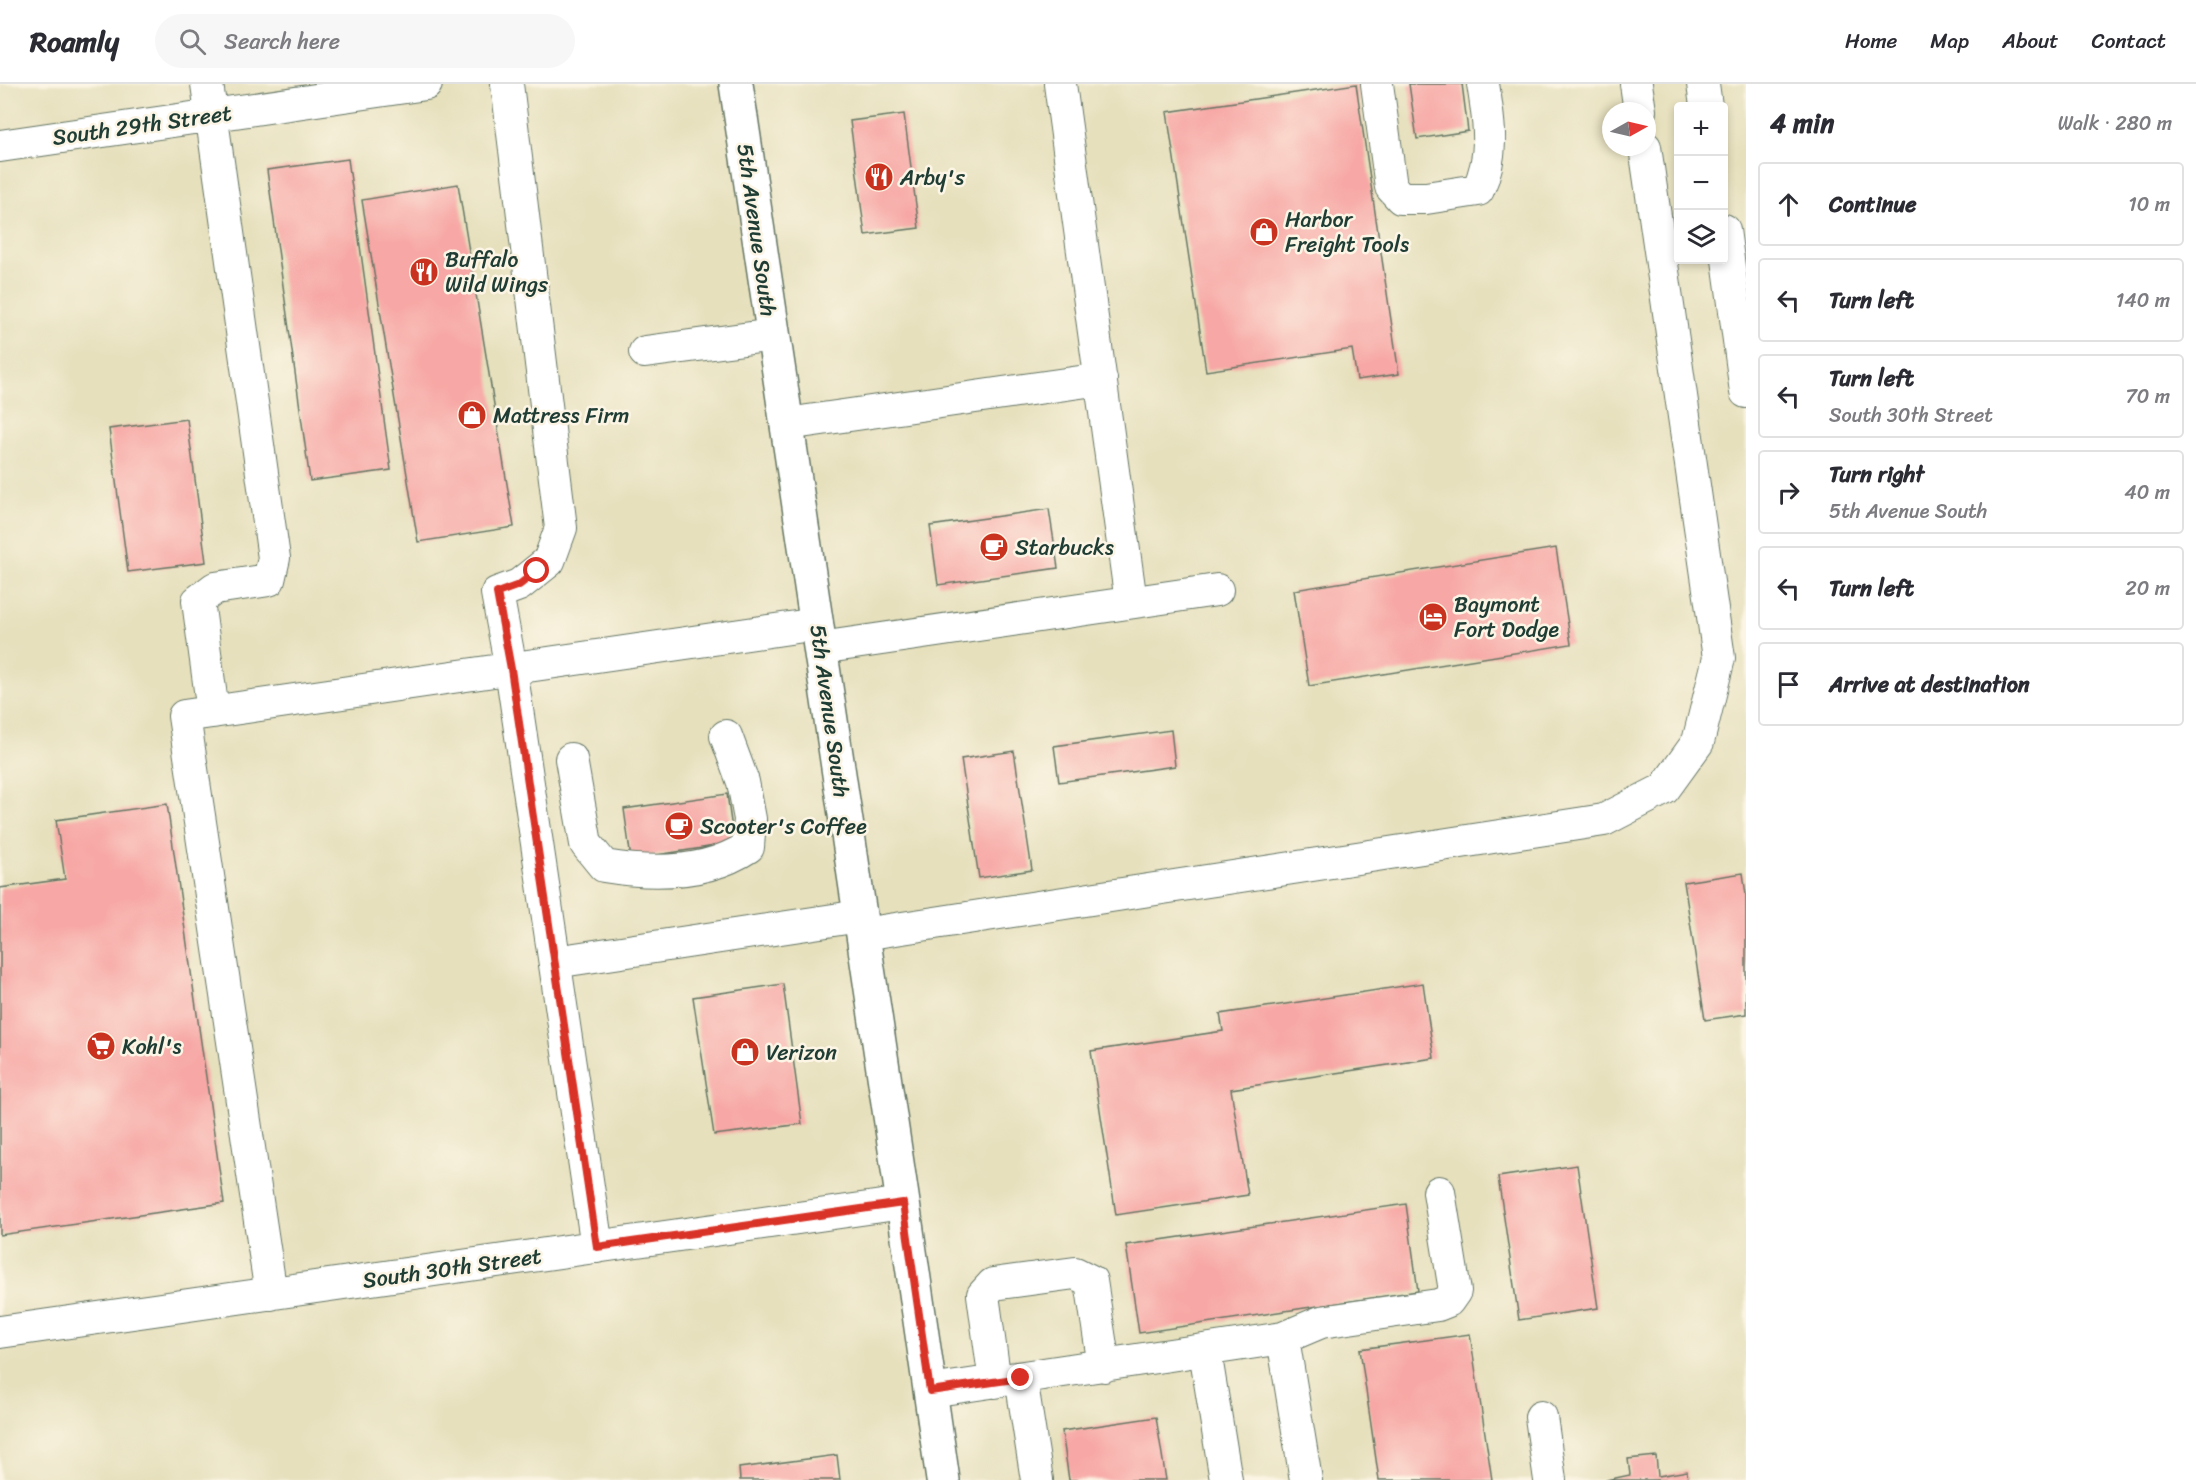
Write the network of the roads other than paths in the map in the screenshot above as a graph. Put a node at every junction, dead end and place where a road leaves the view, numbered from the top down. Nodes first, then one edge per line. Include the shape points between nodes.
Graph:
1 (207, 84) edge
2 (426, 84) edge
3 (507, 84) edge
4 (736, 84) edge
5 (1060, 84) edge
6 (1377, 84) edge
7 (1483, 84) edge
8 (1636, 84) edge
9 (1703, 84) edge
10 (1639, 102) edge
11 (1705, 102) edge
12 (211, 115) junction
13 (0, 146) edge
14 (1646, 156) edge
15 (1728, 259) edge
16 (773, 335) junction
17 (645, 352) dead end
18 (1101, 379) junction
19 (1746, 392) edge
20 (787, 424) junction
21 (1217, 590) dead end
22 (1131, 602) junction
23 (819, 636) junction
24 (511, 669) junction
25 (213, 712) junction
26 (726, 736) dead end
27 (571, 759) dead end
28 (862, 925) junction
29 (555, 962) junction
30 (1439, 1192) dead end
31 (903, 1203) junction
32 (597, 1247) junction
33 (271, 1293) junction
34 (0, 1332) edge
35 (1283, 1338) junction
36 (1204, 1351) junction
37 (1104, 1366) junction
38 (1008, 1380) junction
39 (930, 1391) junction
40 (1541, 1417) dead end
41 (943, 1480) edge
42 (1037, 1480) edge
43 (1226, 1480) edge
44 (1306, 1480) edge
45 (1550, 1480) edge

1 - 12 street
2 - 12 street, South 29th Street
3 - 24 street via 561,528 549,561 519,585 497,593
4 - 16 main road, 5th Avenue South
5 - 18 street
6 - 7 street via 1391,187 1401,198 1478,190 1485,175 1491,132
8 - 10 street
9 - 11 street
12 - 13 street, South 29th Street
12 - 25 street via 274,558 269,580 215,588 198,601
14 - 28 street via 1719,658 1698,742 1664,789 1604,820
15 - 19 street
16 - 17 street
16 - 20 main road, 5th Avenue South
18 - 20 street
18 - 22 street
20 - 23 main road, 5th Avenue South
21 - 22 street
22 - 23 street
23 - 24 street
23 - 28 main road, 5th Avenue South
24 - 25 street
24 - 29 street
25 - 33 street via 184,716
26 - 27 street via 743,782 750,819 748,846 734,856 683,870 639,872 604,866 586,844
28 - 29 street
28 - 31 main road, 5th Avenue South
29 - 32 street
30 - 35 street via 1455,1290 1448,1301 1321,1322
31 - 32 street, South 30th Street
31 - 39 main road, 5th Avenue South
32 - 33 street, South 30th Street
33 - 34 street, South 30th Street
35 - 36 street
35 - 44 street
36 - 37 street
36 - 43 street
37 - 38 street
37 - 38 street via 1090,1281 1075,1272 993,1284 983,1295
38 - 39 street
38 - 42 street
39 - 41 main road, 5th Avenue South
40 - 45 street

